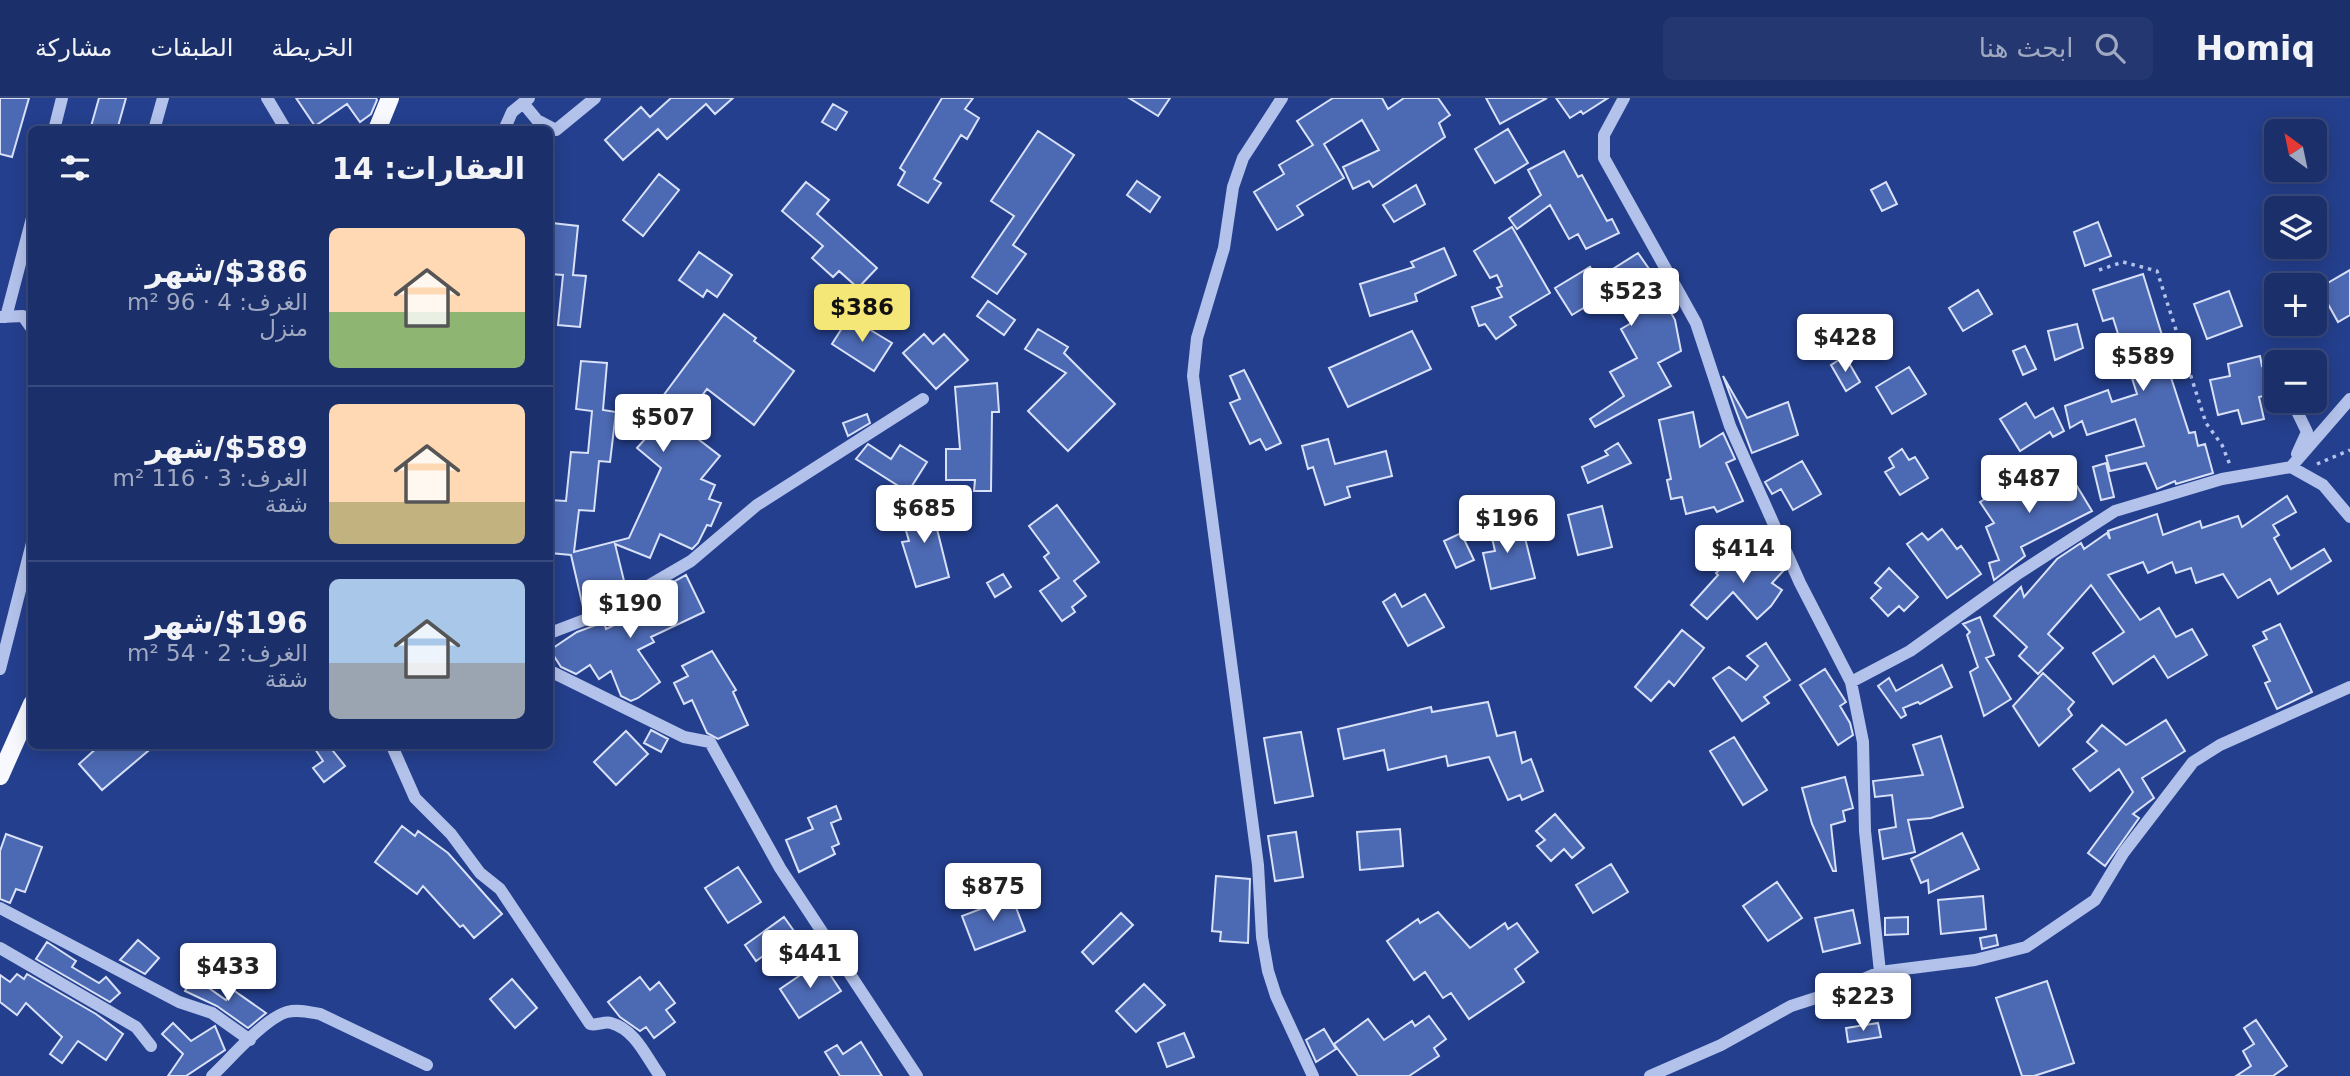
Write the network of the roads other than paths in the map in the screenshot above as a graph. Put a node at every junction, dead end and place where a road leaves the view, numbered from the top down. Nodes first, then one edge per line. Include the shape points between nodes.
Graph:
1 (62, 98) edge
2 (163, 98) edge
3 (267, 98) edge
4 (390, 98) edge
5 (595, 98) edge
6 (1282, 98) edge
7 (1624, 98) edge
8 (526, 101) edge
9 (55, 126) edge
10 (155, 126) edge
11 (284, 126) edge
12 (379, 126) edge
13 (506, 126) edge
14 (548, 126) edge
15 (553, 128) edge
16 (28, 232) edge
17 (3, 317) edge
18 (28, 323) edge
19 (923, 399) dead end
20 (2350, 399) edge
21 (2299, 413) edge
22 (2312, 434) junction
23 (2291, 467) junction
24 (2350, 517) edge
25 (28, 559) edge
26 (553, 632) edge
27 (0, 668) edge
28 (553, 672) edge
29 (1851, 682) junction
30 (2350, 687) edge
31 (28, 713) edge
32 (393, 749) edge
33 (0, 776) edge
34 (0, 908) edge
35 (0, 948) edge
36 (1880, 972) junction
37 (250, 1040) junction
38 (151, 1046) dead end
39 (427, 1065) dead end
40 (212, 1076) edge
41 (660, 1076) edge
42 (917, 1076) edge
43 (1313, 1076) edge
44 (1650, 1076) edge

1 - 9 street
2 - 10 street
3 - 11 street
4 - 12 main road
5 - 15 street
6 - 43 street via 1240,167 1224,247 1197,338 1193,376 1258,865 1262,937 1276,996
7 - 29 street via 1605,135 1604,158 1696,323 1730,426 1800,583
8 - 13 street via 512,112
8 - 14 street via 537,120
16 - 17 street
17 - 18 street via 23,316
19 - 26 street via 757,505 691,561 600,614
20 - 22 street
21 - 22 street
22 - 23 street
23 - 24 street via 2323,485
23 - 29 street via 2235,477 2115,511 1910,651
25 - 27 street
28 - 42 street via 684,737 710,742 780,868
29 - 36 street via 1863,742 1865,831
30 - 36 street via 2220,744 2193,762 2124,852 2095,900 2026,947 1975,960
31 - 33 main road
32 - 41 street via 415,798 500,889 585,1018 596,1026 608,1022 621,1027 645,1051
34 - 37 street via 179,1002 212,1013
35 - 38 street via 136,1027
36 - 44 street via 1791,1006 1721,1045
37 - 39 street via 285,1012 301,1010 320,1014
37 - 40 street

